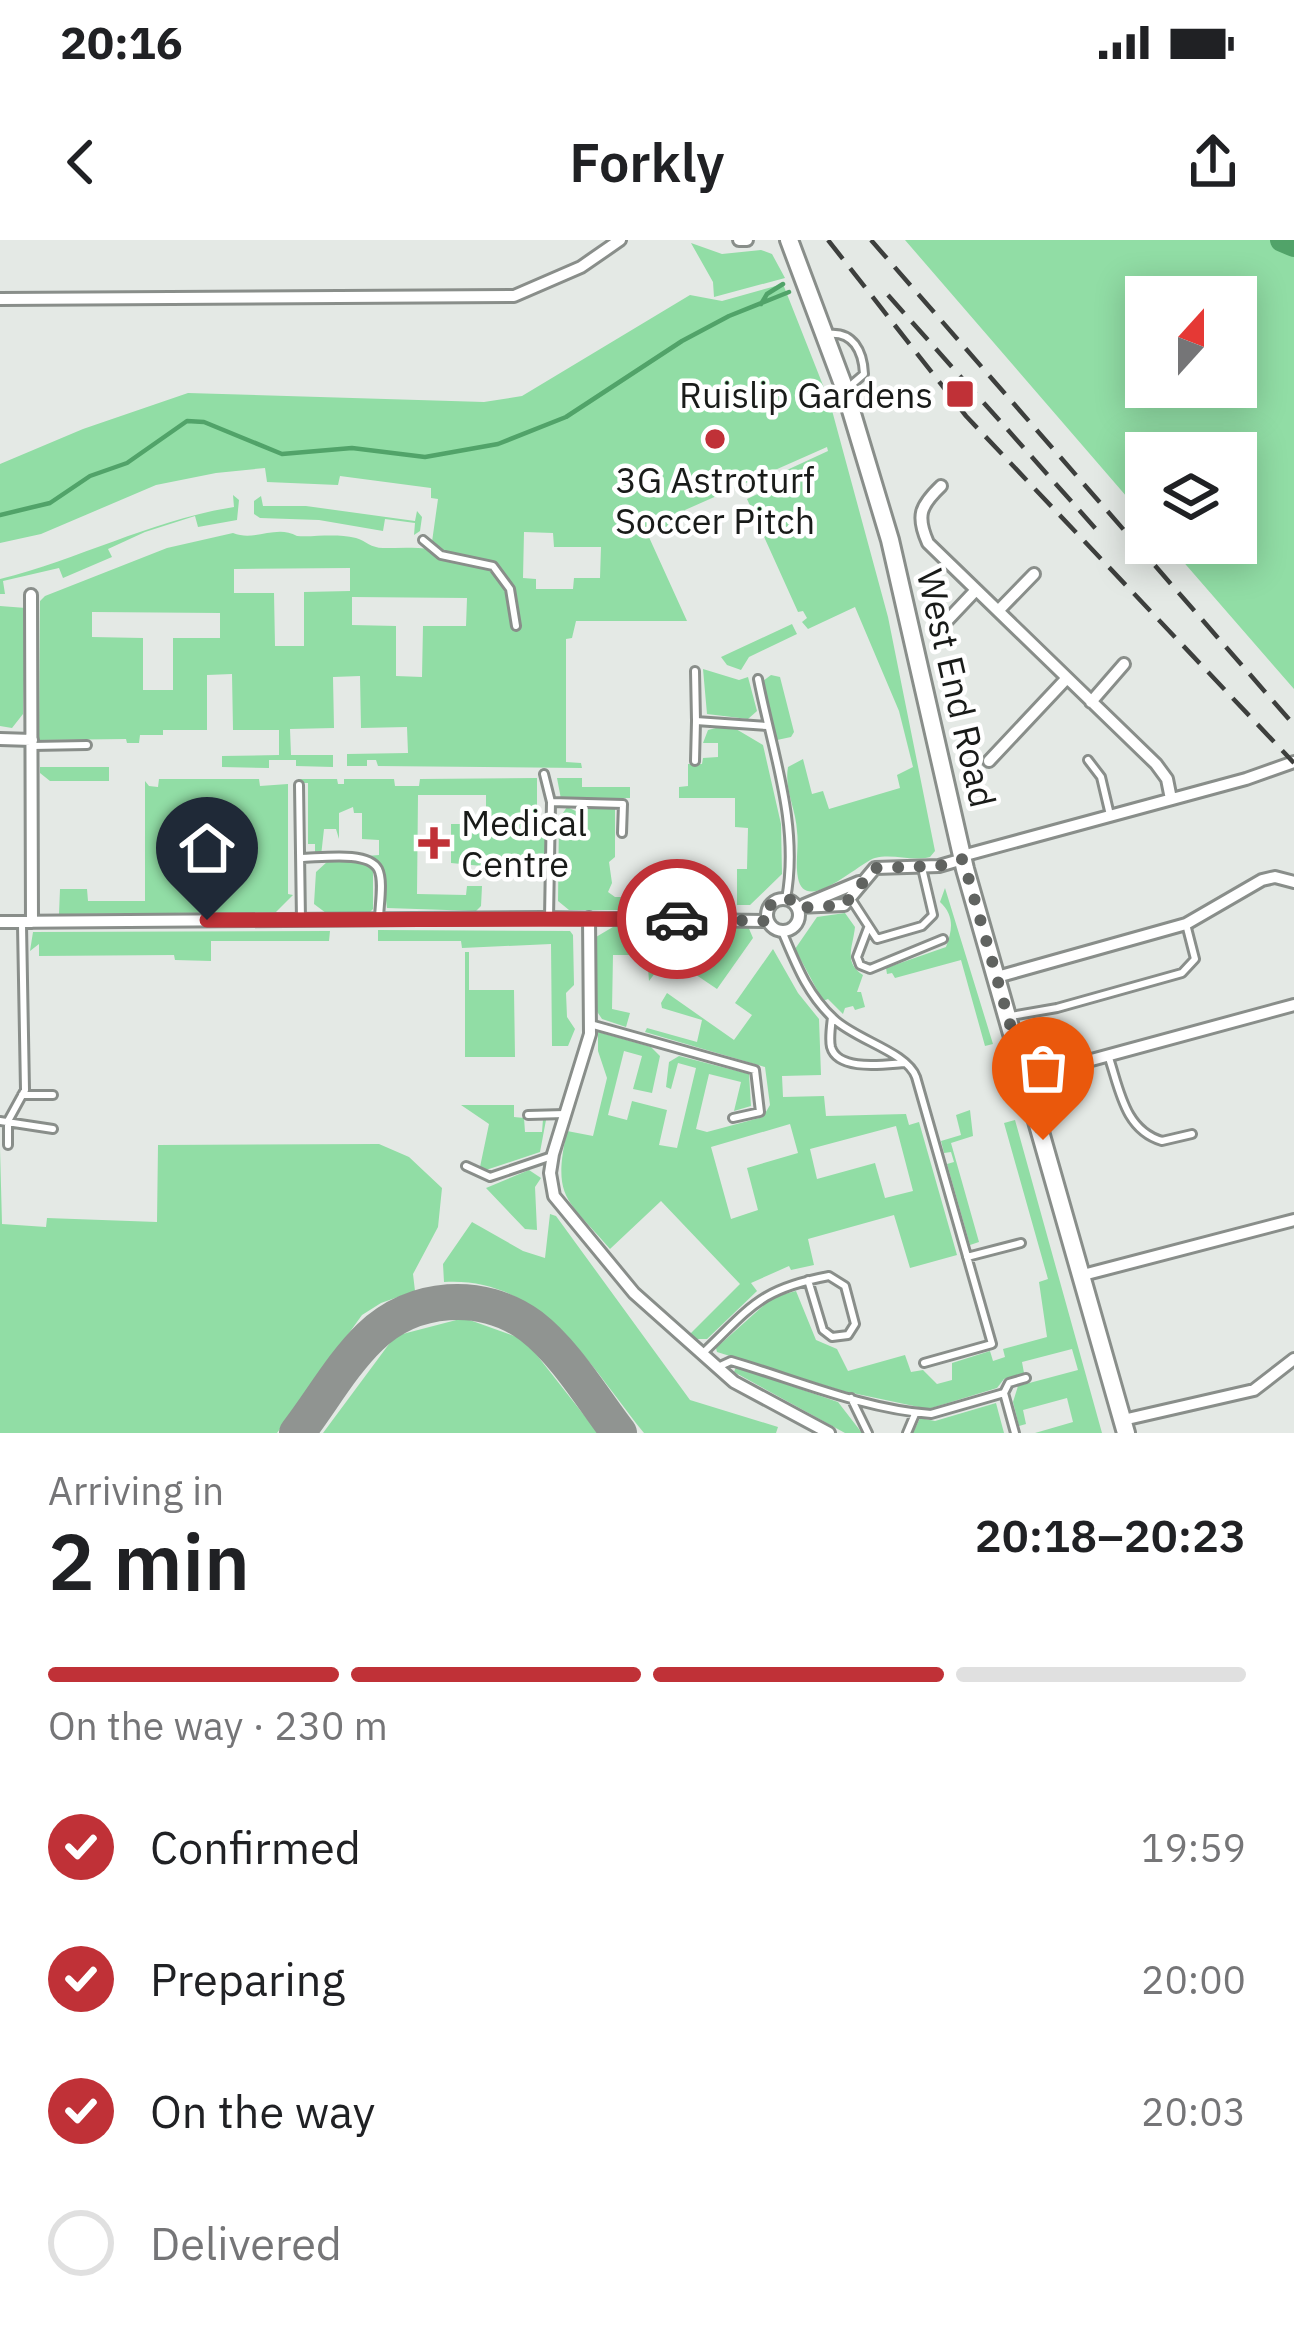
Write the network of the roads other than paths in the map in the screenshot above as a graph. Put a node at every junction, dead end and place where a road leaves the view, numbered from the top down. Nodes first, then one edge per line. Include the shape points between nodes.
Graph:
1 (620, 240) edge
2 (789, 240) edge
3 (0, 298) edge
4 (825, 335) junction
5 (844, 387) junction
6 (941, 486) dead end
7 (423, 540) dead end
8 (1034, 574) dead end
9 (976, 590) junction
10 (31, 595) dead end
11 (998, 611) junction
12 (516, 626) dead end
13 (941, 627) dead end
14 (1124, 664) dead end
15 (695, 671) dead end
16 (1067, 678) junction
17 (758, 679) dead end
18 (1091, 702) junction
19 (696, 721) junction
20 (767, 726) junction
21 (0, 739) edge
22 (32, 743) junction
23 (87, 746) dead end
24 (785, 755) dead end
25 (1088, 760) dead end
26 (695, 761) dead end
27 (989, 761) dead end
28 (1294, 761) edge
29 (775, 763) junction
30 (544, 775) dead end
31 (299, 785) dead end
32 (1171, 799) junction
33 (551, 802) junction
34 (1110, 814) junction
35 (622, 833) dead end
36 (963, 857) junction
37 (301, 858) junction
38 (922, 868) junction
39 (862, 881) junction
40 (1294, 882) edge
41 (786, 899) junction
42 (851, 899) junction
43 (797, 908) junction
44 (549, 918) junction
45 (590, 918) junction
46 (301, 920) junction
47 (379, 920) junction
48 (768, 921) junction
49 (0, 922) edge
50 (27, 922) junction
51 (1186, 924) junction
52 (868, 928) junction
53 (782, 931) junction
54 (943, 939) dead end
55 (997, 977) junction
56 (1294, 1005) edge
57 (1007, 1016) junction
58 (832, 1017) junction
59 (590, 1024) junction
60 (1108, 1054) junction
61 (909, 1063) junction
62 (1024, 1078) junction
63 (22, 1095) junction
64 (53, 1095) dead end
65 (566, 1114) junction
66 (528, 1115) dead end
67 (733, 1118) dead end
68 (4, 1121) edge
69 (53, 1129) dead end
70 (1192, 1134) dead end
71 (8, 1145) dead end
72 (553, 1156) junction
73 (466, 1166) dead end
74 (1294, 1220) edge
75 (1021, 1243) dead end
76 (968, 1258) junction
77 (1083, 1275) junction
78 (808, 1280) junction
79 (700, 1355) junction
80 (1294, 1359) edge
81 (924, 1363) dead end
82 (716, 1369) junction
83 (1026, 1378) dead end
84 (1004, 1394) junction
85 (851, 1398) junction
86 (915, 1412) junction
87 (1125, 1427) edge
88 (828, 1432) edge
89 (868, 1433) edge
90 (907, 1433) edge
91 (1015, 1433) edge

1 - 3 street via 514,296
2 - 4 main road, West End Road
4 - 5 main road, West End Road
4 - 5 lane via 849,336 865,368
5 - 36 main road, West End Road via 890,540
6 - 9 street via 919,522 928,543
7 - 12 lane via 441,555 493,566 510,589
8 - 11 street
9 - 11 street
9 - 13 street
10 - 22 street
11 - 16 street
14 - 18 street
15 - 19 lane
16 - 18 street
16 - 27 street
17 - 20 lane
18 - 32 street via 1156,764
19 - 20 lane
19 - 26 lane
20 - 29 lane
21 - 22 street
22 - 23 lane
22 - 50 street
24 - 29 lane
25 - 34 lane
28 - 32 street
29 - 41 lane via 790,841
30 - 33 lane
31 - 37 lane
32 - 34 street
33 - 35 lane via 623,804
33 - 44 lane
34 - 36 street
36 - 38 street
36 - 55 main road, West End Road
37 - 46 lane
37 - 47 lane via 374,864
38 - 39 street via 884,866
38 - 52 lane via 930,921 882,940
39 - 42 street
39 - 43 street
40 - 51 street via 1262,880
41 - 43 street
41 - 48 street via 772,902
42 - 43 street
42 - 52 lane
43 - 53 street via 798,922
44 - 45 street
44 - 47 street
45 - 48 street
45 - 59 street
46 - 47 street
46 - 50 street
48 - 53 street
49 - 50 street
50 - 63 lane
51 - 55 street
51 - 57 lane via 1195,958 1182,973
52 - 54 lane via 857,957 870,969
53 - 58 lane via 803,981
55 - 57 main road, West End Road
56 - 60 street
57 - 62 main road, West End Road
58 - 61 lane
58 - 61 lane via 837,1055 866,1065
59 - 65 street
59 - 67 lane via 755,1070 760,1112
60 - 62 street
60 - 70 lane via 1138,1129 1162,1142
61 - 76 lane
62 - 77 main road, West End Road
63 - 64 lane
63 - 68 lane
65 - 66 lane
65 - 72 street
68 - 69 lane
68 - 71 lane
72 - 73 lane via 490,1177
72 - 79 street via 554,1196 634,1293
74 - 77 street
75 - 76 lane
76 - 81 lane via 992,1344
77 - 87 main road, West End Road
78 - 78 lane via 841,1281 852,1331 839,1337 823,1330
78 - 79 lane via 769,1292
79 - 82 street
80 - 87 street via 1254,1390
82 - 85 lane via 731,1361
82 - 88 street
83 - 84 lane via 1010,1382
84 - 86 lane
84 - 91 lane
85 - 86 lane
85 - 89 lane
86 - 90 lane

